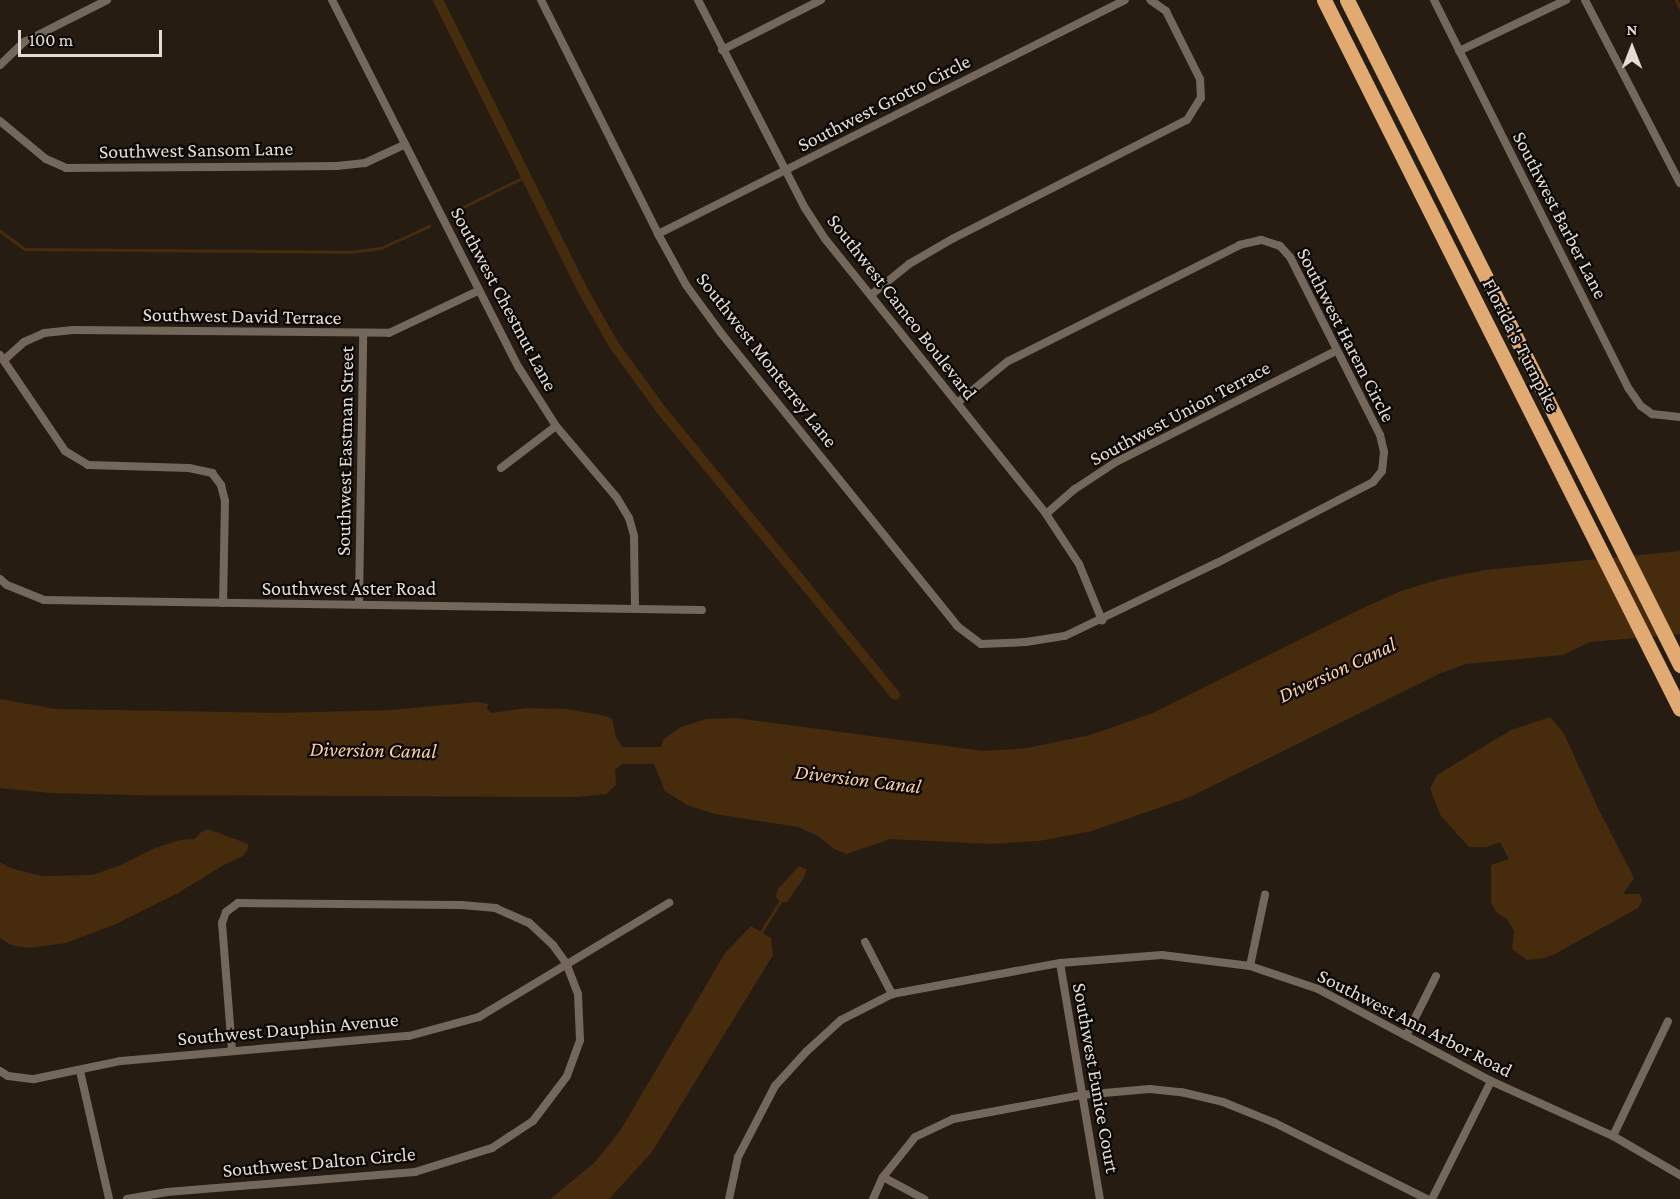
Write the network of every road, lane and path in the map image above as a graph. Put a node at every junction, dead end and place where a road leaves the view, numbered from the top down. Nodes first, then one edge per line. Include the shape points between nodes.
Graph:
1 (107, 0) edge
2 (332, 0) edge
3 (541, 0) edge
4 (698, 0) edge
5 (821, 0) edge
6 (1125, 0) edge
7 (1150, 0) edge
8 (1324, 0) edge
9 (1347, 0) edge
10 (1434, 0) edge
11 (1566, 0) edge
12 (1585, 0) edge
13 (722, 50) junction
14 (1459, 51) junction
15 (0, 65) edge
16 (0, 121) edge
17 (405, 145) junction
18 (785, 172) junction
19 (1680, 183) edge
20 (658, 234) junction
21 (478, 291) junction
22 (871, 295) junction
23 (363, 334) junction
24 (1335, 351) junction
25 (2, 357) edge
26 (957, 403) junction
27 (1680, 417) edge
28 (556, 426) junction
29 (501, 468) dead end
30 (1046, 514) junction
31 (0, 579) edge
32 (223, 603) junction
33 (359, 603) junction
34 (635, 609) junction
35 (702, 610) dead end
36 (1102, 620) junction
37 (981, 644) joint
38 (1680, 664) edge
39 (1680, 709) edge
40 (1265, 895) dead end
41 (669, 903) dead end
42 (866, 942) dead end
43 (566, 963) junction
44 (1060, 963) junction
45 (1250, 966) junction
46 (1436, 975) dead end
47 (892, 994) junction
48 (1668, 1021) dead end
49 (1406, 1036) junction
50 (232, 1051) junction
51 (0, 1071) edge
52 (80, 1071) junction
53 (1491, 1081) junction
54 (1081, 1095) junction
55 (1613, 1136) junction
56 (1680, 1174) edge
57 (883, 1177) junction
58 (109, 1199) edge
59 (128, 1199) edge
60 (729, 1199) edge
61 (873, 1199) edge
62 (924, 1199) edge
63 (1100, 1199) edge
64 (1427, 1199) edge
65 (1432, 1199) edge

1 - 15 street via 24,42
2 - 17 street, Southwest Chestnut Lane
3 - 20 street, Southwest Monterrey Lane
4 - 13 street, Southwest Cameo Boulevard
5 - 13 street
6 - 18 street, Southwest Grotto Circle
7 - 22 street via 1166,11 1200,79 1201,98 1187,120 952,238 909,264
8 - 39 highway, Florida's Turnpike
9 - 38 highway, Florida's Turnpike
10 - 14 street, Southwest Barber Lane
11 - 14 street
12 - 19 street
13 - 18 street, Southwest Cameo Boulevard
14 - 27 street, Southwest Barber Lane via 1629,388 1652,414
16 - 17 street, Southwest Sansom Lane via 46,159 66,168 337,166 365,163
17 - 21 street, Southwest Chestnut Lane
18 - 20 street, Southwest Grotto Circle
18 - 22 street, Southwest Cameo Boulevard via 826,240
20 - 37 street, Southwest Monterrey Lane via 686,285 721,333 957,626
21 - 23 street, Southwest David Terrace via 389,333
21 - 28 street, Southwest Chestnut Lane via 519,368
22 - 26 street, Southwest Cameo Boulevard
23 - 25 street, Southwest David Terrace via 73,330 44,333
23 - 33 street, Southwest Eastman Street
24 - 26 street, Southwest Harem Circle via 1290,257 1280,246 1261,240 1240,245 1008,362
24 - 30 street, Southwest Union Terrace via 1116,462
24 - 36 street, Southwest Harem Circle via 1380,435 1384,452 1382,471 1373,482
25 - 32 street via 65,451 88,465 189,468 212,473 221,485 225,501
26 - 30 street, Southwest Cameo Boulevard
28 - 29 street
28 - 34 street, Southwest Chestnut Lane via 617,498 629,518 634,536
30 - 36 street, Southwest Cameo Boulevard via 1079,564
31 - 32 street, Southwest Aster Road via 44,600
32 - 33 street, Southwest Aster Road
33 - 34 street, Southwest Aster Road
34 - 35 street, Southwest Aster Road
36 - 37 street, Southwest Harem Circle via 1065,636
40 - 45 street
41 - 43 street, Southwest Dauphin Avenue
42 - 47 street
43 - 50 street, Southwest Dauphin Avenue via 479,1017 409,1036
43 - 50 street, Southwest Dalton Circle via 554,945 529,923 484,906 238,903 223,917
43 - 59 street, Southwest Dalton Circle via 578,994 581,1028 567,1076 533,1120 492,1148 415,1172 191,1190
44 - 45 street, Southwest Ann Arbor Road via 1162,955
44 - 47 street, Southwest Ann Arbor Road
44 - 54 street, Southwest Eunice Court
45 - 49 street, Southwest Ann Arbor Road via 1318,989
46 - 49 street
47 - 60 street, Southwest Ann Arbor Road via 841,1020 775,1086 738,1157
48 - 55 street
49 - 53 street, Southwest Ann Arbor Road
50 - 52 street, Southwest Dauphin Avenue via 121,1061
51 - 52 street, Southwest Dauphin Avenue via 8,1076 34,1079
52 - 58 street
53 - 55 street, Southwest Ann Arbor Road
53 - 65 street
54 - 57 street via 952,1119 915,1137
54 - 63 street, Southwest Eunice Court
54 - 64 street via 1150,1089 1223,1102 1275,1123
55 - 56 street, Southwest Ann Arbor Road
57 - 61 street
57 - 62 street

